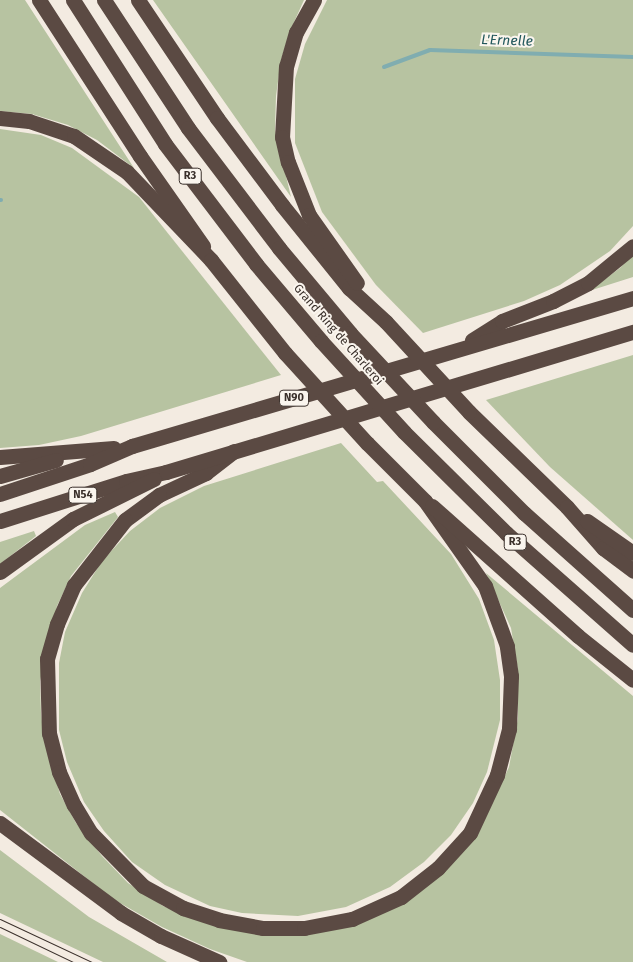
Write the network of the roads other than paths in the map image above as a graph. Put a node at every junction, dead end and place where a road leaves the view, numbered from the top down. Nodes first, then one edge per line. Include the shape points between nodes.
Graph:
1 (39, 0) edge
2 (73, 0) edge
3 (104, 0) edge
4 (138, 0) edge
5 (314, 0) edge
6 (0, 118) edge
7 (633, 246) edge
8 (211, 260) junction
9 (633, 298) edge
10 (371, 305) junction
11 (633, 332) edge
12 (597, 342) junction
13 (633, 342) edge
14 (457, 350) junction
15 (132, 446) junction
16 (234, 451) junction
17 (86, 452) junction
18 (0, 457) edge
19 (166, 472) junction
20 (0, 476) edge
21 (0, 494) edge
22 (425, 501) junction
23 (568, 508) junction
24 (0, 521) edge
25 (633, 553) edge
26 (0, 572) edge
27 (633, 572) edge
28 (633, 610) edge
29 (633, 645) edge
30 (633, 680) edge
31 (0, 823) edge
32 (0, 836) edge
33 (26, 844) junction
34 (219, 962) edge

1 - 8 highway via 140,156 194,228
2 - 29 highway, Grand Ring de Charleroi / R3, bridge via 165,144 256,264 321,342 404,432 506,533
3 - 28 highway, Grand Ring de Charleroi / R3, bridge via 188,128 279,248 350,333 524,513
4 - 10 highway via 217,118 282,205 349,288
5 - 10 highway via 296,32 286,66 282,137 288,162 309,215
6 - 8 highway via 52,127 96,148 146,190
7 - 14 highway via 588,283 502,321
8 - 22 highway, bridge via 285,353
9 - 14 highway, N90
10 - 23 highway, bridge via 469,412
11 - 12 highway
12 - 13 highway
12 - 16 highway
14 - 15 highway, N90
15 - 17 highway, N90
15 - 21 highway, N54 via 90,464
16 - 19 highway
16 - 22 highway via 206,473 159,495 125,520 93,557 74,585 57,624 47,659 46,687 49,733 58,772 91,833 143,886 183,908 219,920 263,928 304,928 352,919 401,897 438,868 470,833 497,775 509,729 511,676 507,646 485,586
17 - 18 highway
17 - 20 highway, N90
19 - 24 highway, N54 via 126,480
19 - 26 highway via 132,493 73,518
22 - 30 highway via 447,516 564,624
23 - 25 highway
23 - 27 highway via 603,548
31 - 33 highway
32 - 33 highway
33 - 34 highway via 121,913 161,936

